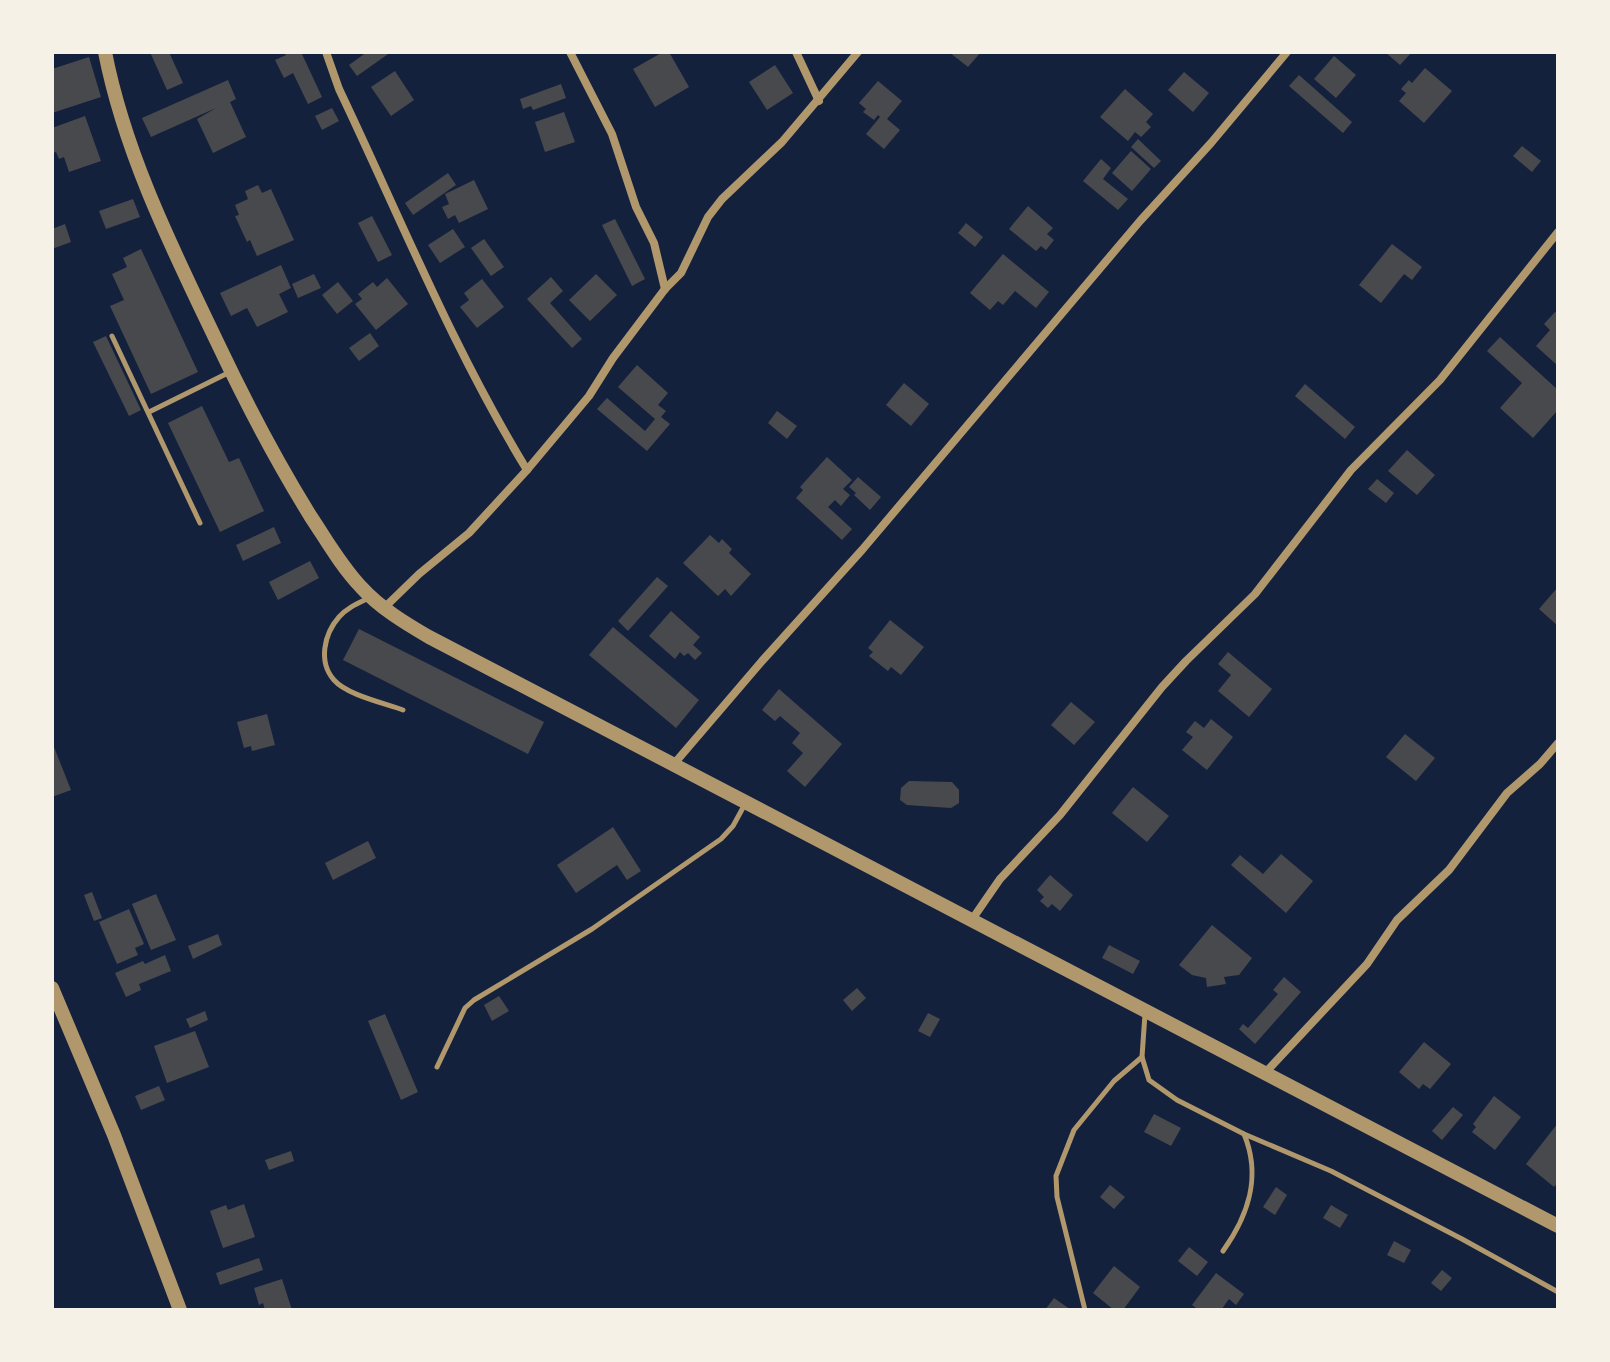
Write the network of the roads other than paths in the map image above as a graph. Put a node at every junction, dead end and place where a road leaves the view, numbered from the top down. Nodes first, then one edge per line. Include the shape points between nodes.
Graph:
1 (105, 52) edge
2 (326, 52) edge
3 (570, 52) edge
4 (796, 52) edge
5 (858, 52) edge
6 (1287, 52) edge
7 (819, 101) junction
8 (1558, 232) edge
9 (665, 289) junction
10 (112, 336) dead end
11 (231, 371) junction
12 (149, 412) junction
13 (527, 470) junction
14 (200, 523) dead end
15 (372, 597) junction
16 (384, 608) junction
17 (403, 710) dead end
18 (1558, 743) edge
19 (673, 765) junction
20 (746, 803) junction
21 (971, 922) junction
22 (52, 988) edge
23 (1145, 1013) junction
24 (1142, 1057) junction
25 (437, 1067) dead end
26 (1263, 1074) junction
27 (1244, 1134) junction
28 (1557, 1224) edge
29 (1223, 1251) dead end
30 (1558, 1292) edge
31 (180, 1310) edge
32 (1085, 1310) edge

1 - 11 street via 117,105 149,191
2 - 13 street via 441,311
3 - 9 street via 612,134 654,243
4 - 7 street
5 - 7 street
6 - 19 street
7 - 9 street via 722,199 681,273
8 - 21 street via 1440,380 1351,470 1255,594 1162,687 1060,815 1000,879
9 - 13 street via 589,396
10 - 12 lane
11 - 12 lane
11 - 15 street via 299,498 341,563
12 - 14 lane
13 - 16 street via 469,533
15 - 16 street
15 - 17 lane via 338,618 324,651 327,667 335,681
16 - 19 street via 429,637
18 - 26 street via 1507,793 1449,870 1397,920 1367,964
19 - 20 street
20 - 21 street
20 - 25 lane via 721,839 592,929 474,1000 465,1008
21 - 23 street
22 - 31 street
23 - 24 lane
23 - 26 street
24 - 27 lane via 1149,1080
24 - 32 lane via 1114,1081 1074,1130 1056,1176
26 - 28 street
27 - 29 lane via 1253,1156 1253,1185 1244,1219
27 - 30 lane via 1331,1171

